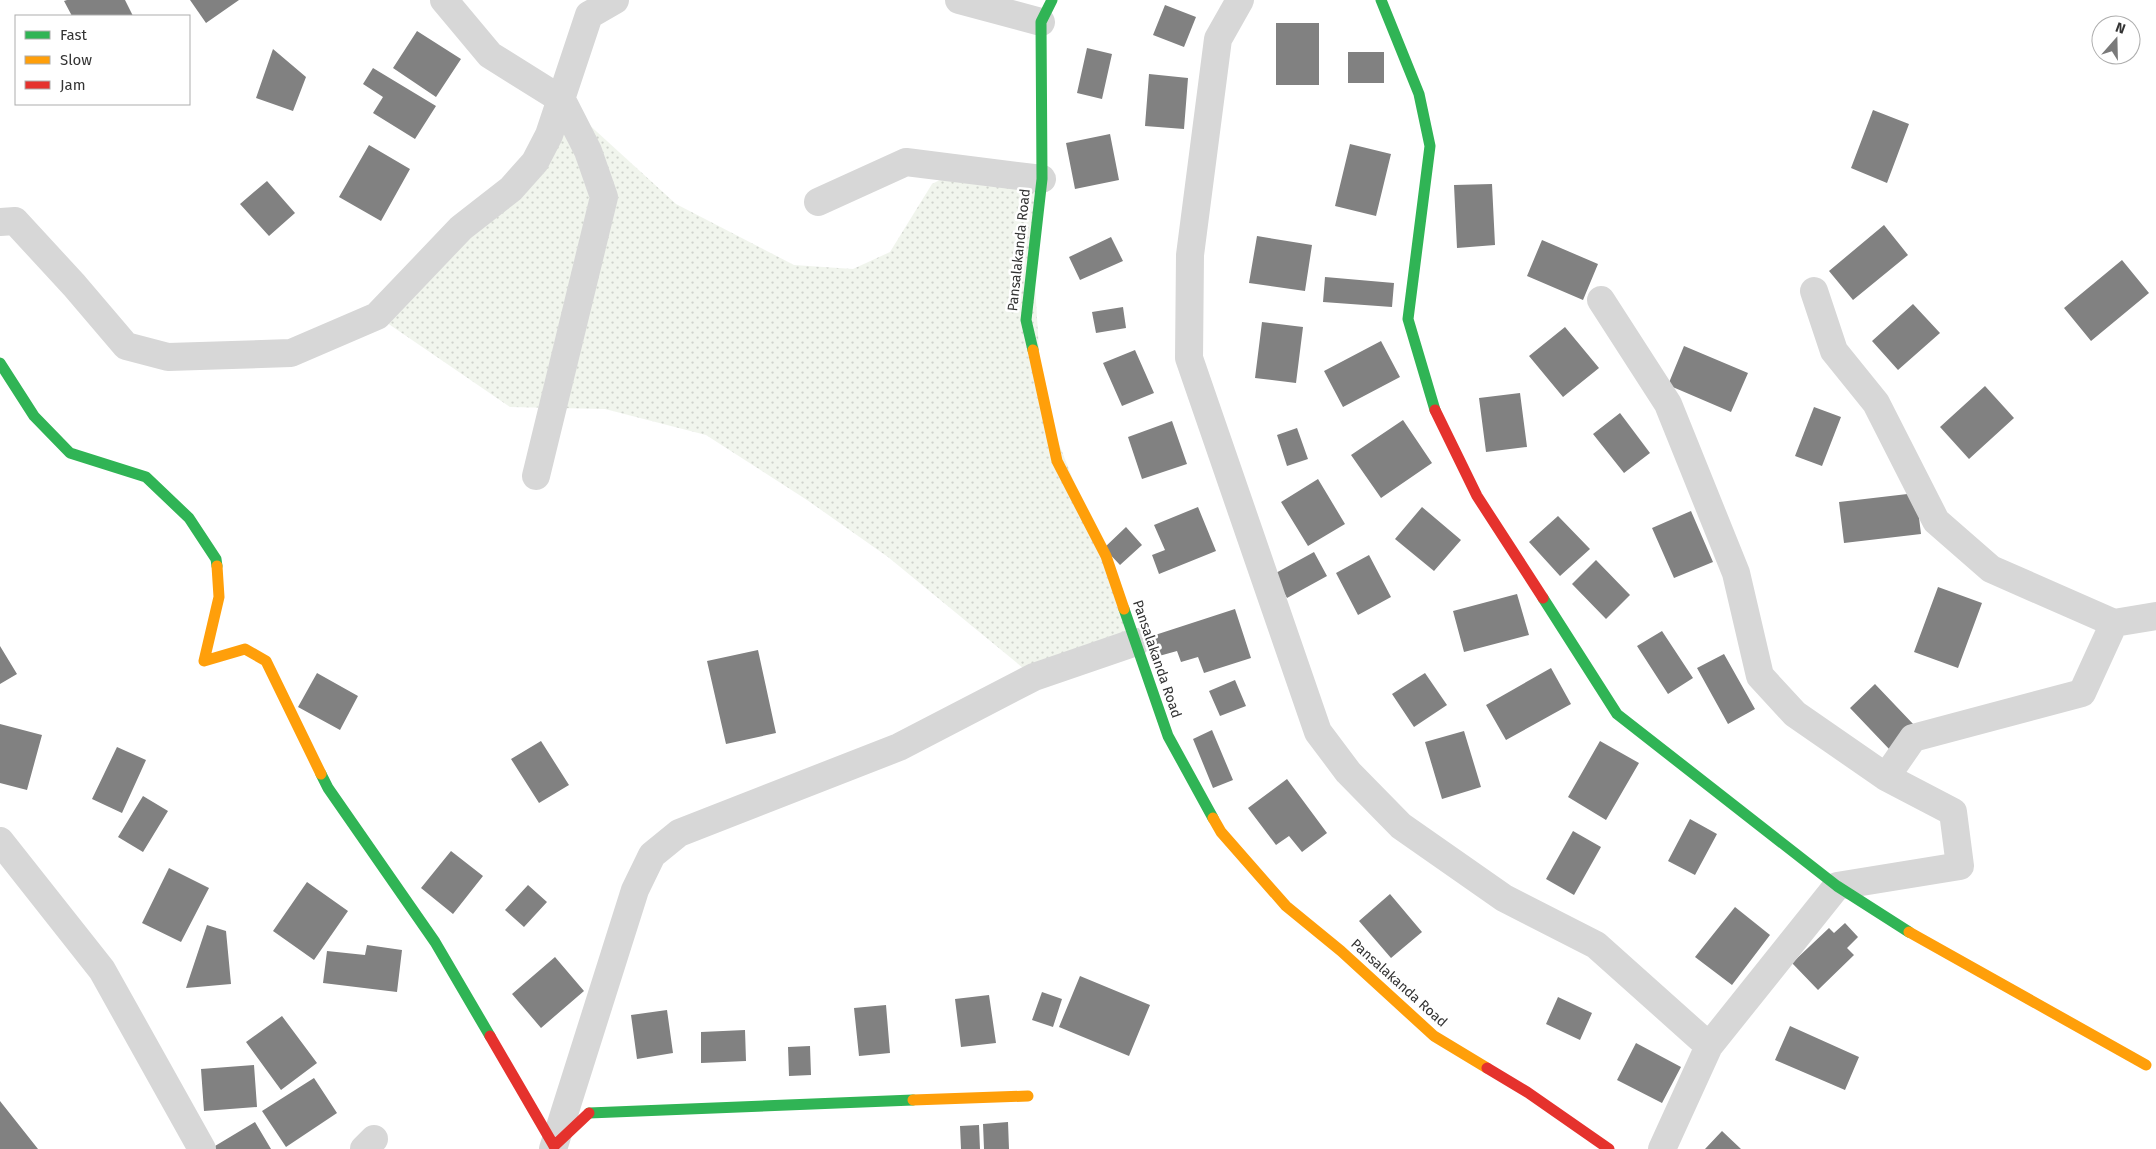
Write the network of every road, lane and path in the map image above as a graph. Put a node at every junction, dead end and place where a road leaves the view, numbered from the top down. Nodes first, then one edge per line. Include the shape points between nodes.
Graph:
1 (444, 0) edge
2 (615, 0) edge
3 (958, 0) edge
4 (1240, 0) edge
5 (1381, 0) edge
6 (1047, 11) edge
7 (562, 100) junction
8 (1042, 179) junction
9 (818, 202) dead end
10 (0, 222) edge
11 (1814, 291) dead end
12 (1601, 300) dead end
13 (0, 363) edge
14 (536, 476) dead end
15 (2156, 616) edge
16 (2114, 623) junction
17 (1136, 642) junction
18 (1886, 777) junction
19 (0, 841) edge
20 (1837, 886) junction
21 (1709, 1046) junction
22 (2146, 1065) dead end
23 (1028, 1096) dead end
24 (553, 1147) edge
25 (202, 1149) edge
26 (1609, 1149) edge
27 (1662, 1149) edge

1 - 7 street via 490,55
2 - 7 street via 588,15
3 - 6 street
4 - 21 street via 1218,39 1190,254 1189,358 1318,732 1348,772 1401,826 1504,898 1596,945
5 - 20 street via 1419,94 1430,146 1408,319 1434,408 1478,496 1617,714
6 - 8 street, Pansalakanda Road
7 - 10 street via 535,162 511,189 461,228 378,316 291,353 168,357 126,346 15,221
7 - 14 street via 588,151 604,197
8 - 9 street via 906,162
8 - 17 street, Pansalakanda Road via 1026,320 1042,400 1057,461 1106,556
11 - 16 street via 1834,352 1876,403 1936,521 1991,569
12 - 18 street via 1668,404 1736,573 1760,676 1795,714
13 - 24 street via 34,416 70,453 146,477 189,518 216,559 219,596 204,661 245,649 266,661 328,788 435,942
15 - 16 street
16 - 18 street via 2082,693 1913,738
17 - 24 street via 1034,677 899,747 679,834 652,855 635,890
17 - 26 street, Pansalakanda Road via 1168,736 1221,832 1286,906 1434,1036 1527,1092
18 - 20 street via 1954,812 1960,866
19 - 25 street via 102,970
20 - 21 street
20 - 22 street via 1912,934
21 - 27 street
23 - 24 street via 590,1112

